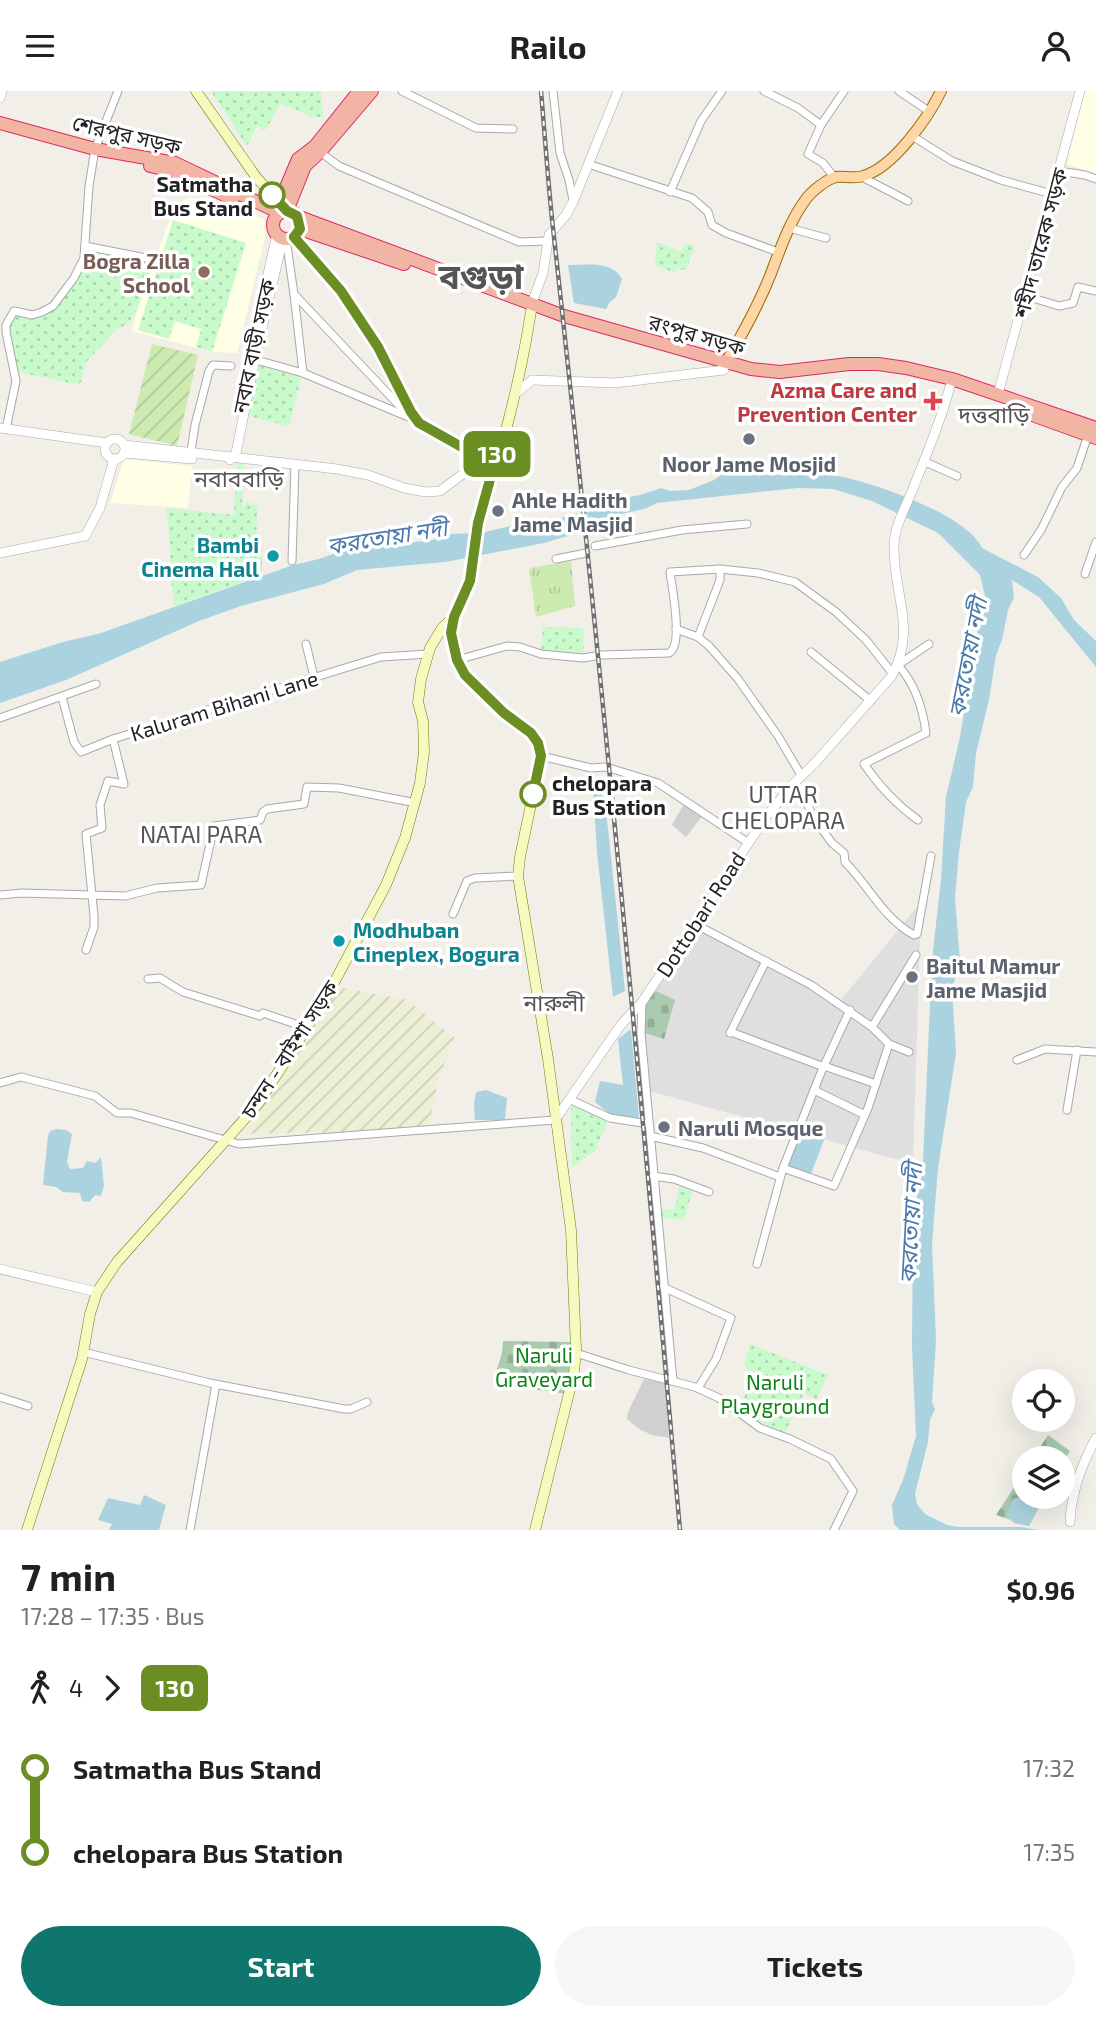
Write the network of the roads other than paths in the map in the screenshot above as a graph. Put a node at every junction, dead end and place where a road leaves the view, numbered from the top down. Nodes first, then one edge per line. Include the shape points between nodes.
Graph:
1 (2, 91) edge
2 (118, 91) edge
3 (196, 91) edge
4 (372, 91) edge
5 (402, 91) edge
6 (553, 91) edge
7 (618, 91) edge
8 (722, 91) edge
9 (764, 91) edge
10 (844, 91) edge
11 (899, 91) edge
12 (941, 91) edge
13 (1080, 91) edge
14 (359, 96) edge
15 (0, 98) edge
16 (930, 112) junction
17 (0, 123) edge
18 (821, 125) junction
19 (513, 129) dead end
20 (0, 131) edge
21 (328, 136) junction
22 (912, 136) junction
23 (95, 152) junction
24 (320, 152) junction
25 (588, 165) junction
26 (1059, 171) junction
27 (835, 177) junction
28 (862, 177) junction
29 (1096, 179) edge
30 (263, 185) junction
31 (670, 192) junction
32 (1052, 194) junction
33 (251, 198) junction
34 (908, 201) dead end
35 (573, 202) junction
36 (286, 224) junction
37 (789, 228) junction
38 (826, 237) dead end
39 (547, 241) junction
40 (85, 246) junction
41 (778, 252) junction
42 (146, 258) dead end
43 (1096, 291) edge
44 (294, 293) junction
45 (1026, 296) junction
46 (531, 307) junction
47 (3, 323) edge
48 (252, 358) junction
49 (231, 366) dead end
50 (725, 366) junction
51 (522, 369) junction
52 (303, 373) junction
53 (532, 380) junction
54 (951, 383) junction
55 (516, 394) junction
56 (997, 398) junction
57 (411, 418) junction
58 (419, 423) junction
59 (3, 429) edge
60 (1094, 434) edge
61 (107, 443) junction
62 (499, 447) junction
63 (124, 449) junction
64 (190, 456) junction
65 (230, 456) junction
66 (114, 459) junction
67 (483, 459) junction
68 (923, 461) junction
69 (295, 465) junction
70 (957, 476) dead end
71 (747, 524) dead end
72 (1096, 543) edge
73 (594, 546) dead end
74 (0, 553) edge
75 (586, 553) dead end
76 (1024, 555) dead end
77 (556, 559) dead end
78 (292, 561) dead end
79 (720, 569) junction
80 (1085, 574) dead end
81 (454, 617) junction
82 (676, 629) junction
83 (698, 637) junction
84 (306, 644) dead end
85 (929, 644) dead end
86 (811, 652) dead end
87 (428, 654) junction
88 (457, 660) junction
89 (898, 665) junction
90 (893, 674) junction
91 (314, 677) junction
92 (96, 684) dead end
93 (62, 697) junction
94 (871, 701) junction
95 (0, 718) edge
96 (113, 739) junction
97 (541, 756) junction
98 (802, 775) junction
99 (792, 785) junction
100 (416, 803) junction
101 (918, 820) dead end
102 (747, 842) junction
103 (931, 856) dead end
104 (518, 876) junction
105 (0, 895) edge
106 (92, 895) junction
107 (453, 914) dead end
108 (693, 923) junction
109 (86, 950) dead end
110 (916, 955) dead end
111 (766, 961) junction
112 (148, 979) dead end
113 (642, 1002) junction
114 (850, 1010) junction
115 (872, 1027) junction
116 (307, 1028) junction
117 (889, 1044) junction
118 (1077, 1050) junction
119 (909, 1052) dead end
120 (1096, 1052) edge
121 (1017, 1060) dead end
122 (824, 1066) junction
123 (0, 1083) edge
124 (876, 1084) junction
125 (814, 1090) junction
126 (569, 1099) junction
127 (1067, 1109) dead end
128 (865, 1115) junction
129 (555, 1120) junction
130 (649, 1124) junction
131 (650, 1136) junction
132 (225, 1141) junction
133 (783, 1168) junction
134 (653, 1176) junction
135 (780, 1177) junction
136 (709, 1192) dead end
137 (757, 1263) dead end
138 (0, 1269) edge
139 (663, 1287) junction
140 (97, 1292) junction
141 (83, 1352) junction
142 (576, 1353) junction
143 (673, 1381) junction
144 (216, 1384) junction
145 (698, 1388) junction
146 (0, 1397) edge
147 (367, 1402) dead end
148 (28, 1406) dead end
149 (1096, 1438) edge
150 (1070, 1523) dead end
151 (27, 1530) edge
152 (190, 1530) edge
153 (535, 1530) edge
154 (834, 1530) edge

1 - 15 street
2 - 23 street
3 - 30 main road
4 - 14 highway
5 - 19 street via 476,128
6 - 35 street via 560,153
7 - 25 street
8 - 31 street via 701,121
9 - 18 street
10 - 18 street
11 - 16 street
12 - 16 main road
13 - 26 street, শহীদ তারেক সড়ক
14 - 21 highway
16 - 22 main road
17 - 23 highway, শেরপুর সড়ক
18 - 27 street via 808,154
20 - 23 highway, শেরপুর সড়ক
21 - 24 highway
21 - 36 highway via 298,159
22 - 28 main road via 876,171
22 - 32 street via 952,161
23 - 33 highway, শেরপুর সড়ক via 175,163
23 - 36 highway, শেরপুর সড়ক via 172,171
23 - 40 street
24 - 36 highway via 305,166
24 - 39 street via 339,166 519,242
25 - 31 street
25 - 35 street
26 - 29 street
26 - 32 street, শহীদ তারেক সড়ক
27 - 28 main road
27 - 37 main road via 806,198
28 - 34 street
30 - 33 main road via 261,195
30 - 36 main road
31 - 41 street via 692,198 708,212 712,225 726,233
32 - 45 street, শহীদ তারেক সড়ক
33 - 36 highway, শেরপুর সড়ক
35 - 39 street
36 - 44 street
36 - 46 highway, রংপুর সড়ক
36 - 48 street, নবাব বাড়ী সড়ক
36 - 58 street via 341,291
37 - 38 street
37 - 41 main road
39 - 46 street via 547,257
40 - 42 street
40 - 47 street via 74,278 53,306 32,315 14,311
41 - 50 main road
43 - 45 street via 1078,287 1073,303 1059,306
44 - 52 street
44 - 57 street
45 - 56 street, শহীদ তারেক সড়ক
46 - 50 highway, রংপুর সড়ক
46 - 51 main road
47 - 59 street via 16,381
48 - 52 street
48 - 65 street, নবাব বাড়ী সড়ক
49 - 64 street via 213,365 209,371
50 - 53 street via 615,383
50 - 54 highway, রংপুর সড়ক via 780,372 881,363
51 - 53 street
51 - 55 main road
52 - 57 street
53 - 55 street
54 - 56 highway, রংপুর সড়ক
54 - 68 street
55 - 62 main road
56 - 60 highway, রংপুর সড়ক
57 - 58 street
58 - 67 street
59 - 61 street
60 - 76 street
61 - 63 street via 117,439
61 - 66 street via 107,454
62 - 67 street
62 - 81 main road via 478,523 470,581
63 - 64 street
63 - 66 street
64 - 65 street via 225,461
65 - 69 street
66 - 74 street via 100,508 85,536
67 - 69 street via 440,491 426,492 368,475
68 - 70 street
68 - 89 street, Dottobari Road via 895,534 894,563 904,616
69 - 78 street
71 - 73 street
72 - 80 street
75 - 77 street
79 - 82 street via 670,572
79 - 83 street
79 - 90 street via 794,582 836,612
81 - 87 main road, চন্দন - বাইশা সড়ক
81 - 88 main road via 451,633
82 - 83 street
82 - 88 street via 676,646 669,653 583,658 508,646
83 - 98 street via 738,680
84 - 91 street
85 - 89 street
86 - 94 street
87 - 91 street, Kaluram Bihani Lane via 381,657
87 - 100 main road, চন্দন - বাইশা সড়ক via 418,702 424,752
88 - 97 main road via 480,692 531,733
89 - 90 street, Dottobari Road
89 - 101 street via 924,712 926,733 864,764 875,782
90 - 94 street, Dottobari Road
91 - 96 street, Kaluram Bihani Lane
92 - 93 street
93 - 95 street
93 - 96 street, Kaluram Bihani Lane via 79,752
94 - 98 street, Dottobari Road
96 - 106 street via 124,784 107,781 100,805 102,828 86,834
97 - 102 street via 606,767 658,783
97 - 104 main road
98 - 99 street, Dottobari Road
99 - 102 street, Dottobari Road
99 - 103 street via 881,908 897,926 914,935
100 - 106 street via 339,788 307,787 304,804 267,809 260,820 214,826 201,885 125,896
100 - 116 main road, চন্দন - বাইশা সড়ক via 386,885
102 - 108 street, Dottobari Road
104 - 107 street via 467,881
104 - 129 main road
105 - 106 street
106 - 109 street via 93,927
108 - 111 street
108 - 113 street, Dottobari Road
110 - 115 street
111 - 114 street
111 - 122 street via 730,1033
112 - 116 street via 160,978 183,992
113 - 126 street, Dottobari Road
113 - 130 street
114 - 115 street
114 - 122 street
115 - 117 street
116 - 132 main road, চন্দন - বাইশা সড়ক via 258,1104
117 - 119 street
117 - 124 street
118 - 120 street
118 - 121 street via 1040,1049
118 - 127 street
122 - 124 street
122 - 125 street
123 - 132 street via 20,1077 95,1096 117,1113
124 - 128 street
125 - 128 street
125 - 133 street
126 - 129 street, Dottobari Road
126 - 130 street via 610,1118
128 - 133 street via 834,1186
129 - 132 street via 239,1144
129 - 142 main road via 571,1230
130 - 131 street
131 - 134 street
131 - 135 street via 704,1148
132 - 140 main road, চন্দন - বাইশা সড়ক via 117,1262
133 - 135 street
134 - 136 street
134 - 139 street
135 - 137 street
138 - 140 street
139 - 143 street
139 - 145 street via 731,1318 716,1359
140 - 141 main road, চন্দন - বাইশা সড়ক
141 - 144 street
141 - 151 main road, চন্দন - বাইশা সড়ক
142 - 143 street
142 - 153 main road
143 - 145 street
144 - 147 street via 344,1409
144 - 152 street
145 - 154 street via 760,1428 831,1459 853,1491
146 - 148 street
149 - 150 street via 1082,1466

